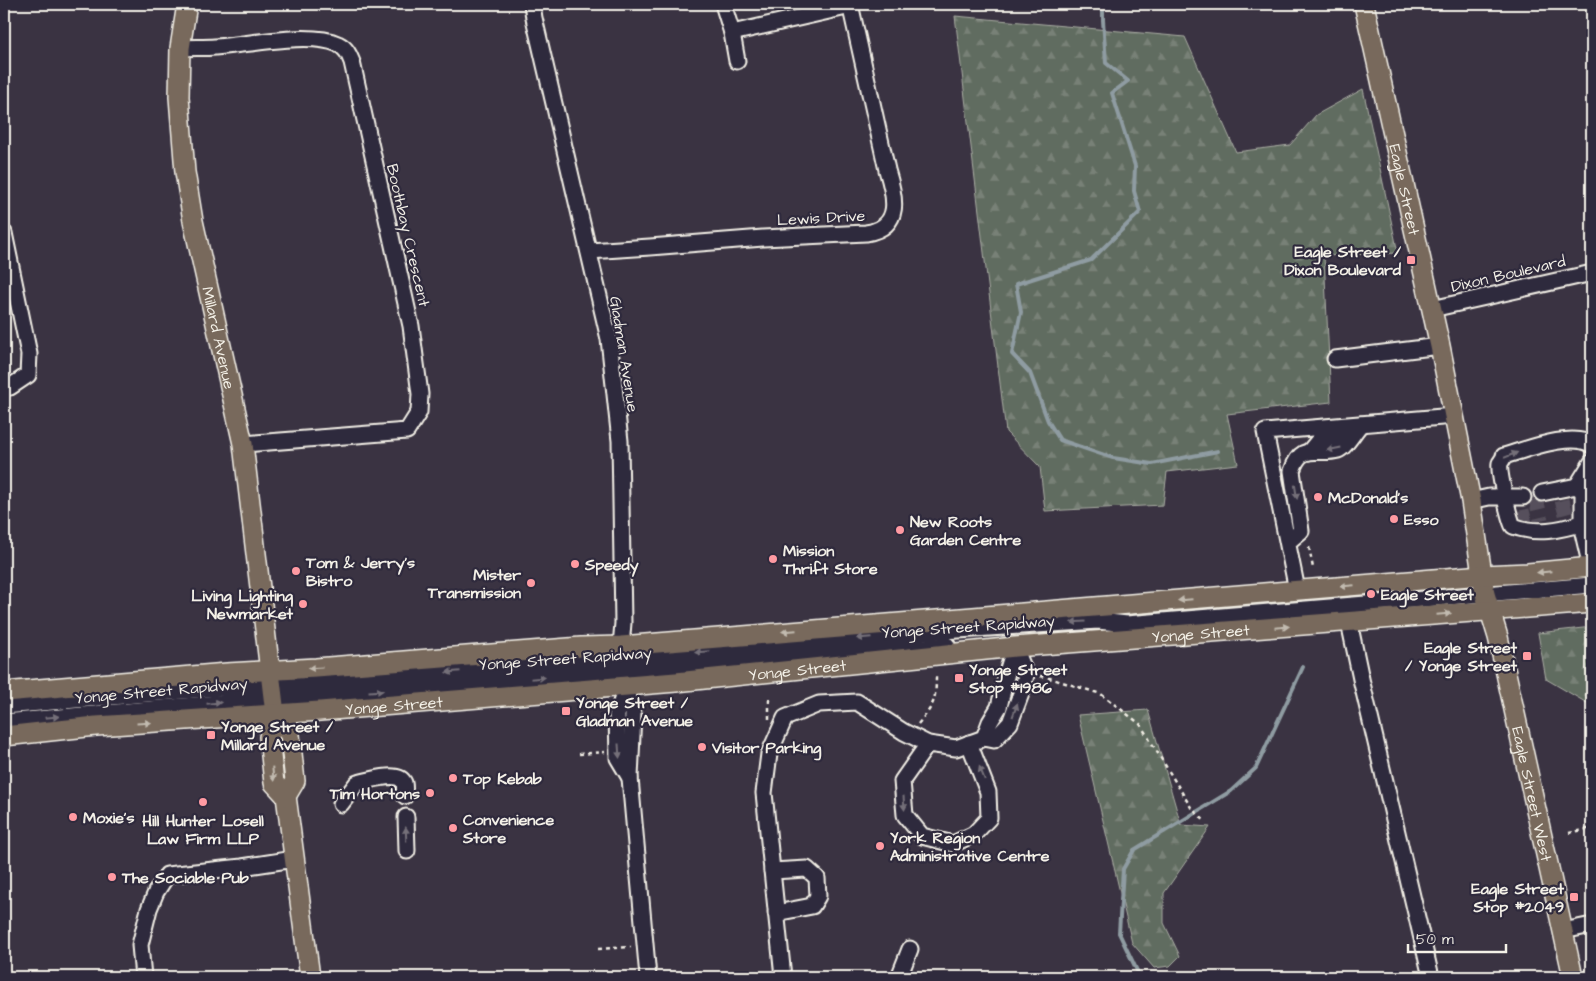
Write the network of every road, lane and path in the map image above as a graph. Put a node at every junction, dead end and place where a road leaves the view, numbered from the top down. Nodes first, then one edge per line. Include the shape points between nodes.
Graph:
1 (187, 4) edge
2 (532, 4) edge
3 (723, 4) edge
4 (1364, 4) edge
5 (851, 5) edge
6 (732, 33) junction
7 (180, 48) junction
8 (737, 61) dead end
9 (4, 233) edge
10 (588, 250) junction
11 (1592, 272) edge
12 (1432, 308) junction
13 (1440, 346) junction
14 (1335, 359) dead end
15 (4, 388) edge
16 (1454, 416) junction
17 (1356, 429) junction
18 (242, 444) junction
19 (1592, 445) edge
20 (1592, 462) edge
21 (1576, 486) junction
22 (1542, 493) dead end
23 (1471, 500) junction
24 (1526, 513) junction
25 (1573, 517) edge
26 (1288, 542) junction
27 (1309, 547) dead end
28 (1313, 568) dead end
29 (1592, 573) edge
30 (1482, 575) junction
31 (1297, 590) junction
32 (1488, 602) junction
33 (1592, 604) edge
34 (1349, 622) junction
35 (1015, 647) junction
36 (624, 666) junction
37 (1026, 675) junction
38 (936, 676) dead end
39 (4, 692) edge
40 (273, 692) junction
41 (4, 706) edge
42 (4, 722) edge
43 (910, 735) junction
44 (4, 736) edge
45 (976, 740) junction
46 (928, 744) junction
47 (405, 796) dead end
48 (340, 804) dead end
49 (406, 817) dead end
50 (1206, 822) dead end
51 (1592, 828) edge
52 (1569, 833) dead end
53 (407, 851) dead end
54 (294, 859) junction
55 (772, 871) junction
56 (776, 913) junction
57 (1592, 925) edge
58 (1564, 931) junction
59 (646, 946) junction
60 (598, 949) dead end
61 (910, 949) dead end
62 (144, 977) edge
63 (310, 977) edge
64 (648, 977) edge
65 (783, 977) edge
66 (900, 977) edge
67 (1431, 977) edge
68 (1574, 977) edge

1 - 7 main road, Millard Avenue
2 - 10 street, Gladman Avenue
3 - 6 street
4 - 12 main road, Eagle Street
5 - 6 street
5 - 10 street, Lewis Drive via 894,194 892,218 887,225 874,232 856,234
6 - 8 street
7 - 18 main road, Millard Avenue via 179,97 186,180
7 - 18 street, Boothbay Crescent via 317,38 347,51 411,326 420,394 419,412 407,431
9 - 15 street via 29,354 28,375
10 - 36 street, Gladman Avenue via 608,340 620,441
11 - 12 street, Dixon Boulevard
12 - 13 main road, Eagle Street
13 - 14 street
13 - 16 main road, Eagle Street
16 - 17 street
16 - 23 main road, Eagle Street
17 -> 26 street via 1318,441 1295,462 1292,471 1301,531
17 - 26 street via 1265,432
18 - 40 main road, Millard Avenue
24 -> 19 street via 1500,471 1504,456 1546,444 1577,440
20 - 21 street
21 - 25 street
21 - 25 street via 1583,492
22 - 25 street
23 - 24 street via 1489,497
23 - 30 main road, Eagle Street
24 - 25 street
25 - 29 street
26 - 31 street
27 - 28 path
29 -> 30 main road, Yonge Street
29 - 32 street, Yonge Street Rapidway
30 -> 31 main road, Yonge Street
30 - 32 main road, Eagle Street
31 -> 36 main road, Yonge Street
32 - 33 main road, Yonge Street
34 -> 32 main road, Yonge Street
32 - 36 street, Yonge Street Rapidway via 1127,624 1101,633
32 - 58 main road, Eagle Street West
35 -> 34 main road, Yonge Street
34 - 67 street
35 - 36 main road, Yonge Street
35 - 37 street
35 - 45 street via 999,707
40 -> 36 main road, Yonge Street via 320,711
36 -> 40 main road, Yonge Street via 571,648 316,668
36 - 59 street, Gladman Avenue via 617,715 618,758 630,778
45 -> 37 street via 994,740 1010,723
37 - 50 path via 1046,677 1101,694 1140,724 1192,809
38 - 43 path via 933,706
39 - 40 main road, Yonge Street
40 - 41 street, Yonge Street Rapidway via 207,689
42 -> 40 street, Yonge Street Rapidway
44 -> 40 main road, Yonge Street via 96,726
40 - 54 main road via 290,736 296,781 286,796
43 - 46 street
43 - 55 street via 857,702 819,704 785,718 769,754 764,793
45 - 46 street via 956,748
46 -> 45 street via 902,781 905,815 922,836 953,844 974,834 989,818 988,792
47 - 48 street via 404,783 391,776 357,783
53 -> 49 street
51 - 52 path
54 - 62 street via 167,875 149,909 140,945
54 - 63 main road
55 - 56 street
55 - 56 street via 807,869 817,878 818,896 812,906
56 - 65 street
57 - 58 street
58 - 68 main road, Eagle Street West
59 - 60 path
59 - 64 street
61 - 66 street

